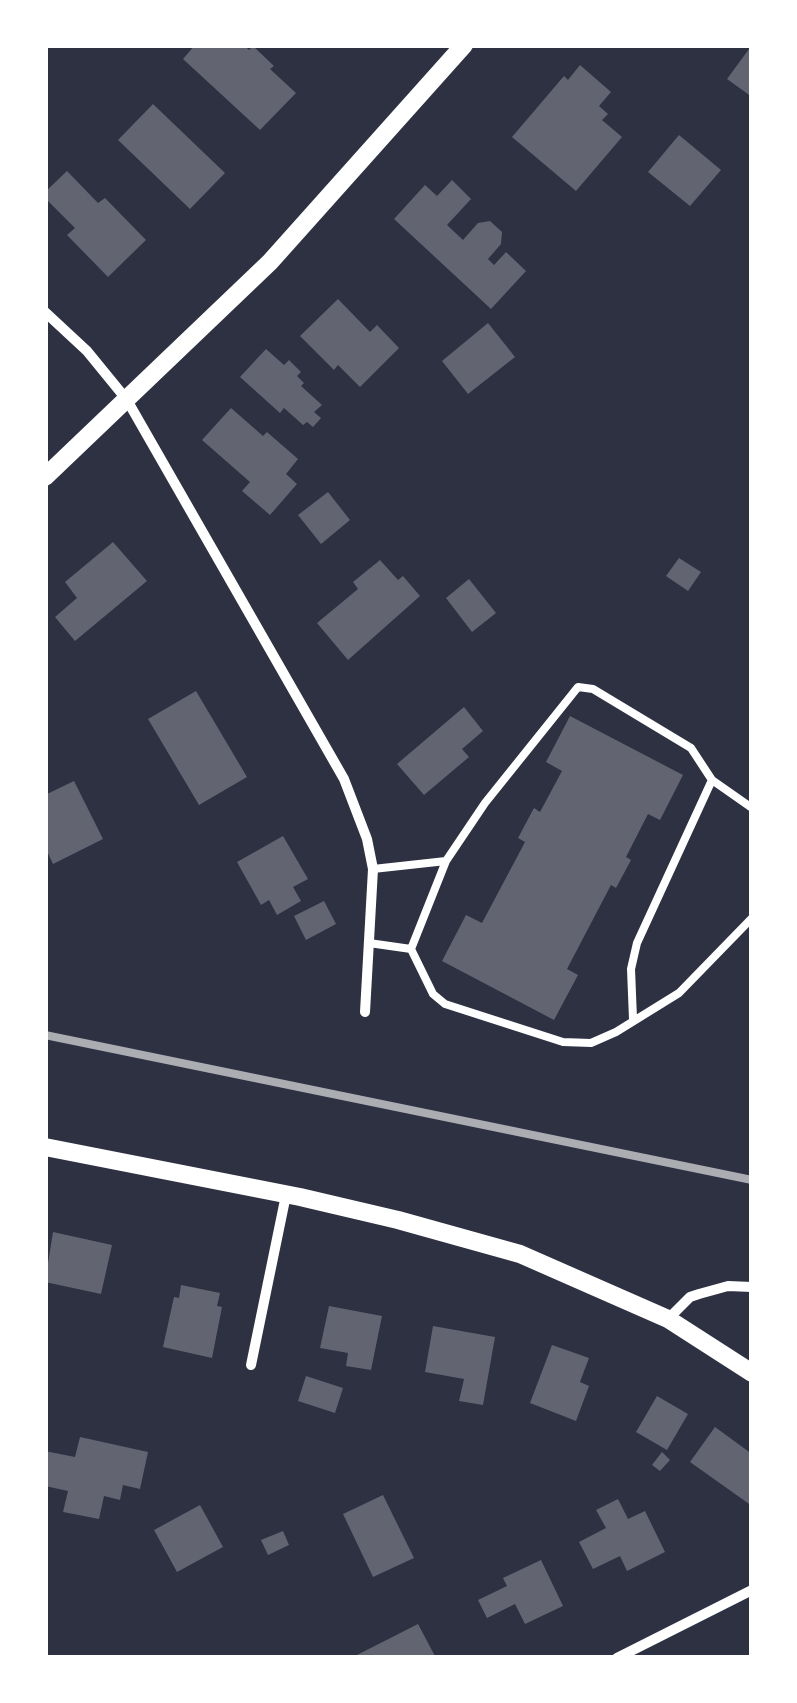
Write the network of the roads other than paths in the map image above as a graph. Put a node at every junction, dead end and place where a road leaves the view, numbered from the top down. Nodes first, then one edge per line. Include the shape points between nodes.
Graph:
1 (464, 45) edge
2 (45, 312) edge
3 (127, 400) junction
4 (45, 477) edge
5 (712, 780) junction
6 (752, 808) edge
7 (446, 860) junction
8 (373, 869) junction
9 (752, 918) edge
10 (369, 942) junction
11 (411, 950) junction
12 (365, 1012) dead end
13 (633, 1019) junction
14 (45, 1147) edge
15 (286, 1195) junction
16 (752, 1287) edge
17 (668, 1319) junction
18 (251, 1365) dead end
19 (752, 1372) edge
20 (752, 1590) edge
21 (617, 1658) edge

1 - 3 street via 270,262
2 - 3 street
3 - 4 street
3 - 8 street via 327,744 359,816
5 - 6 lane
5 - 7 lane via 691,748 593,689 578,687
5 - 13 lane via 636,943
7 - 8 lane
7 - 11 lane
8 - 10 street
9 - 13 lane via 679,993
10 - 11 lane
10 - 12 street
11 - 13 lane via 438,1000 546,1036 591,1043
14 - 15 street
15 - 17 street via 520,1254
15 - 18 street
16 - 17 street via 690,1297
17 - 19 street
20 - 21 street

